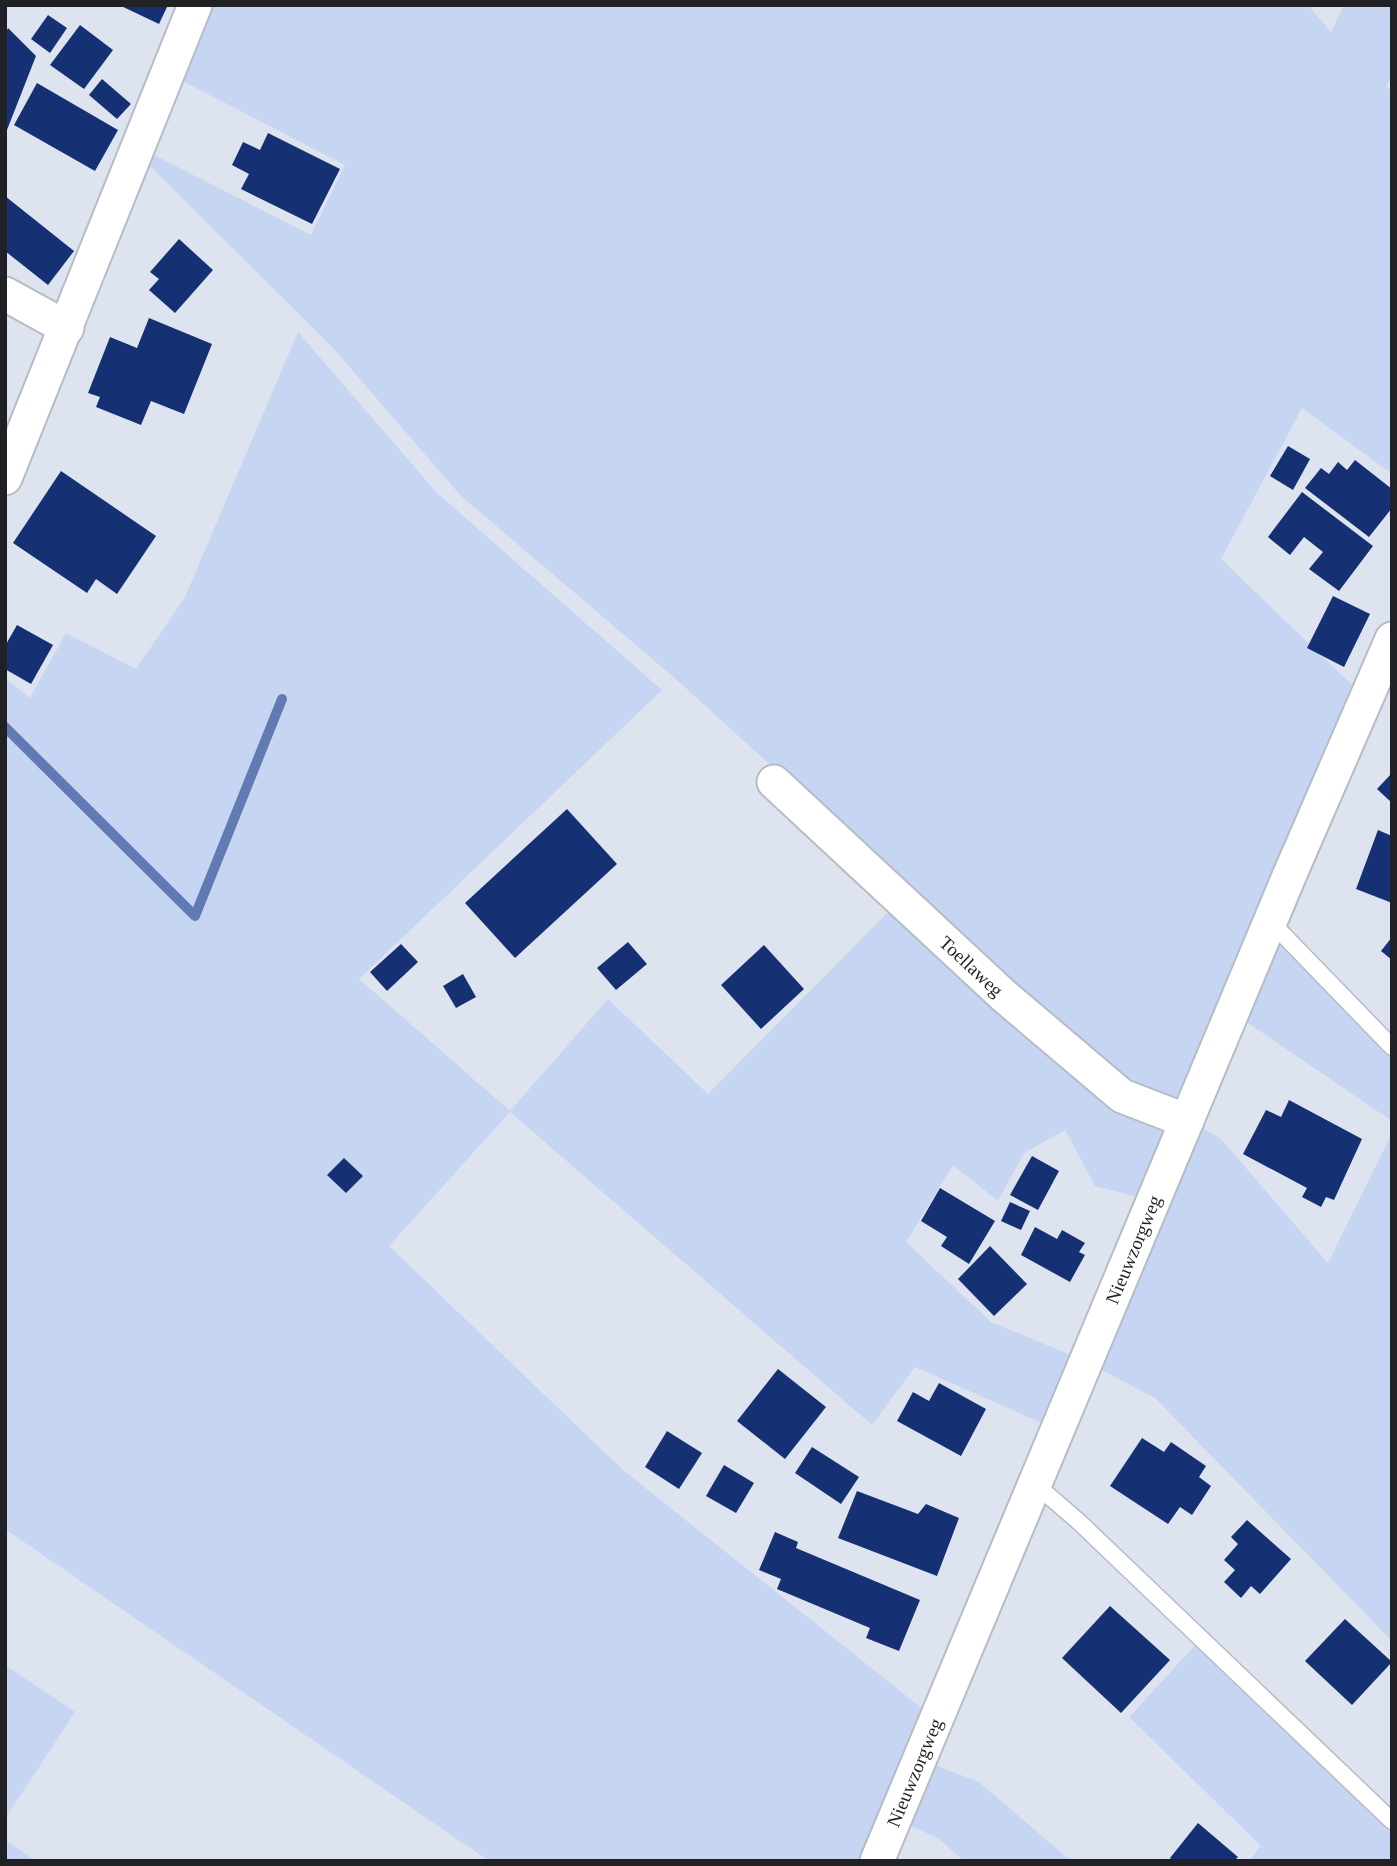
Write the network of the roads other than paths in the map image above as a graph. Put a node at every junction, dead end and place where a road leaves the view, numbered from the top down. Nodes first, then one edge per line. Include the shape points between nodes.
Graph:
1 (195, 5) edge
2 (5, 294) edge
3 (67, 328) junction
4 (5, 478) edge
5 (1392, 639) edge
6 (774, 782) dead end
7 (1270, 921) junction
8 (1392, 1047) edge
9 (1187, 1121) junction
10 (1034, 1483) junction
11 (1392, 1821) edge
12 (877, 1861) edge

1 - 3 street
2 - 3 street
3 - 4 street
5 - 7 street, Nieuwzorgweg
6 - 9 street, Toellaweg via 1003,995 1122,1096
7 - 8 lane
7 - 9 street, Nieuwzorgweg
9 - 10 street, Nieuwzorgweg
10 - 11 lane
10 - 12 street, Nieuwzorgweg

